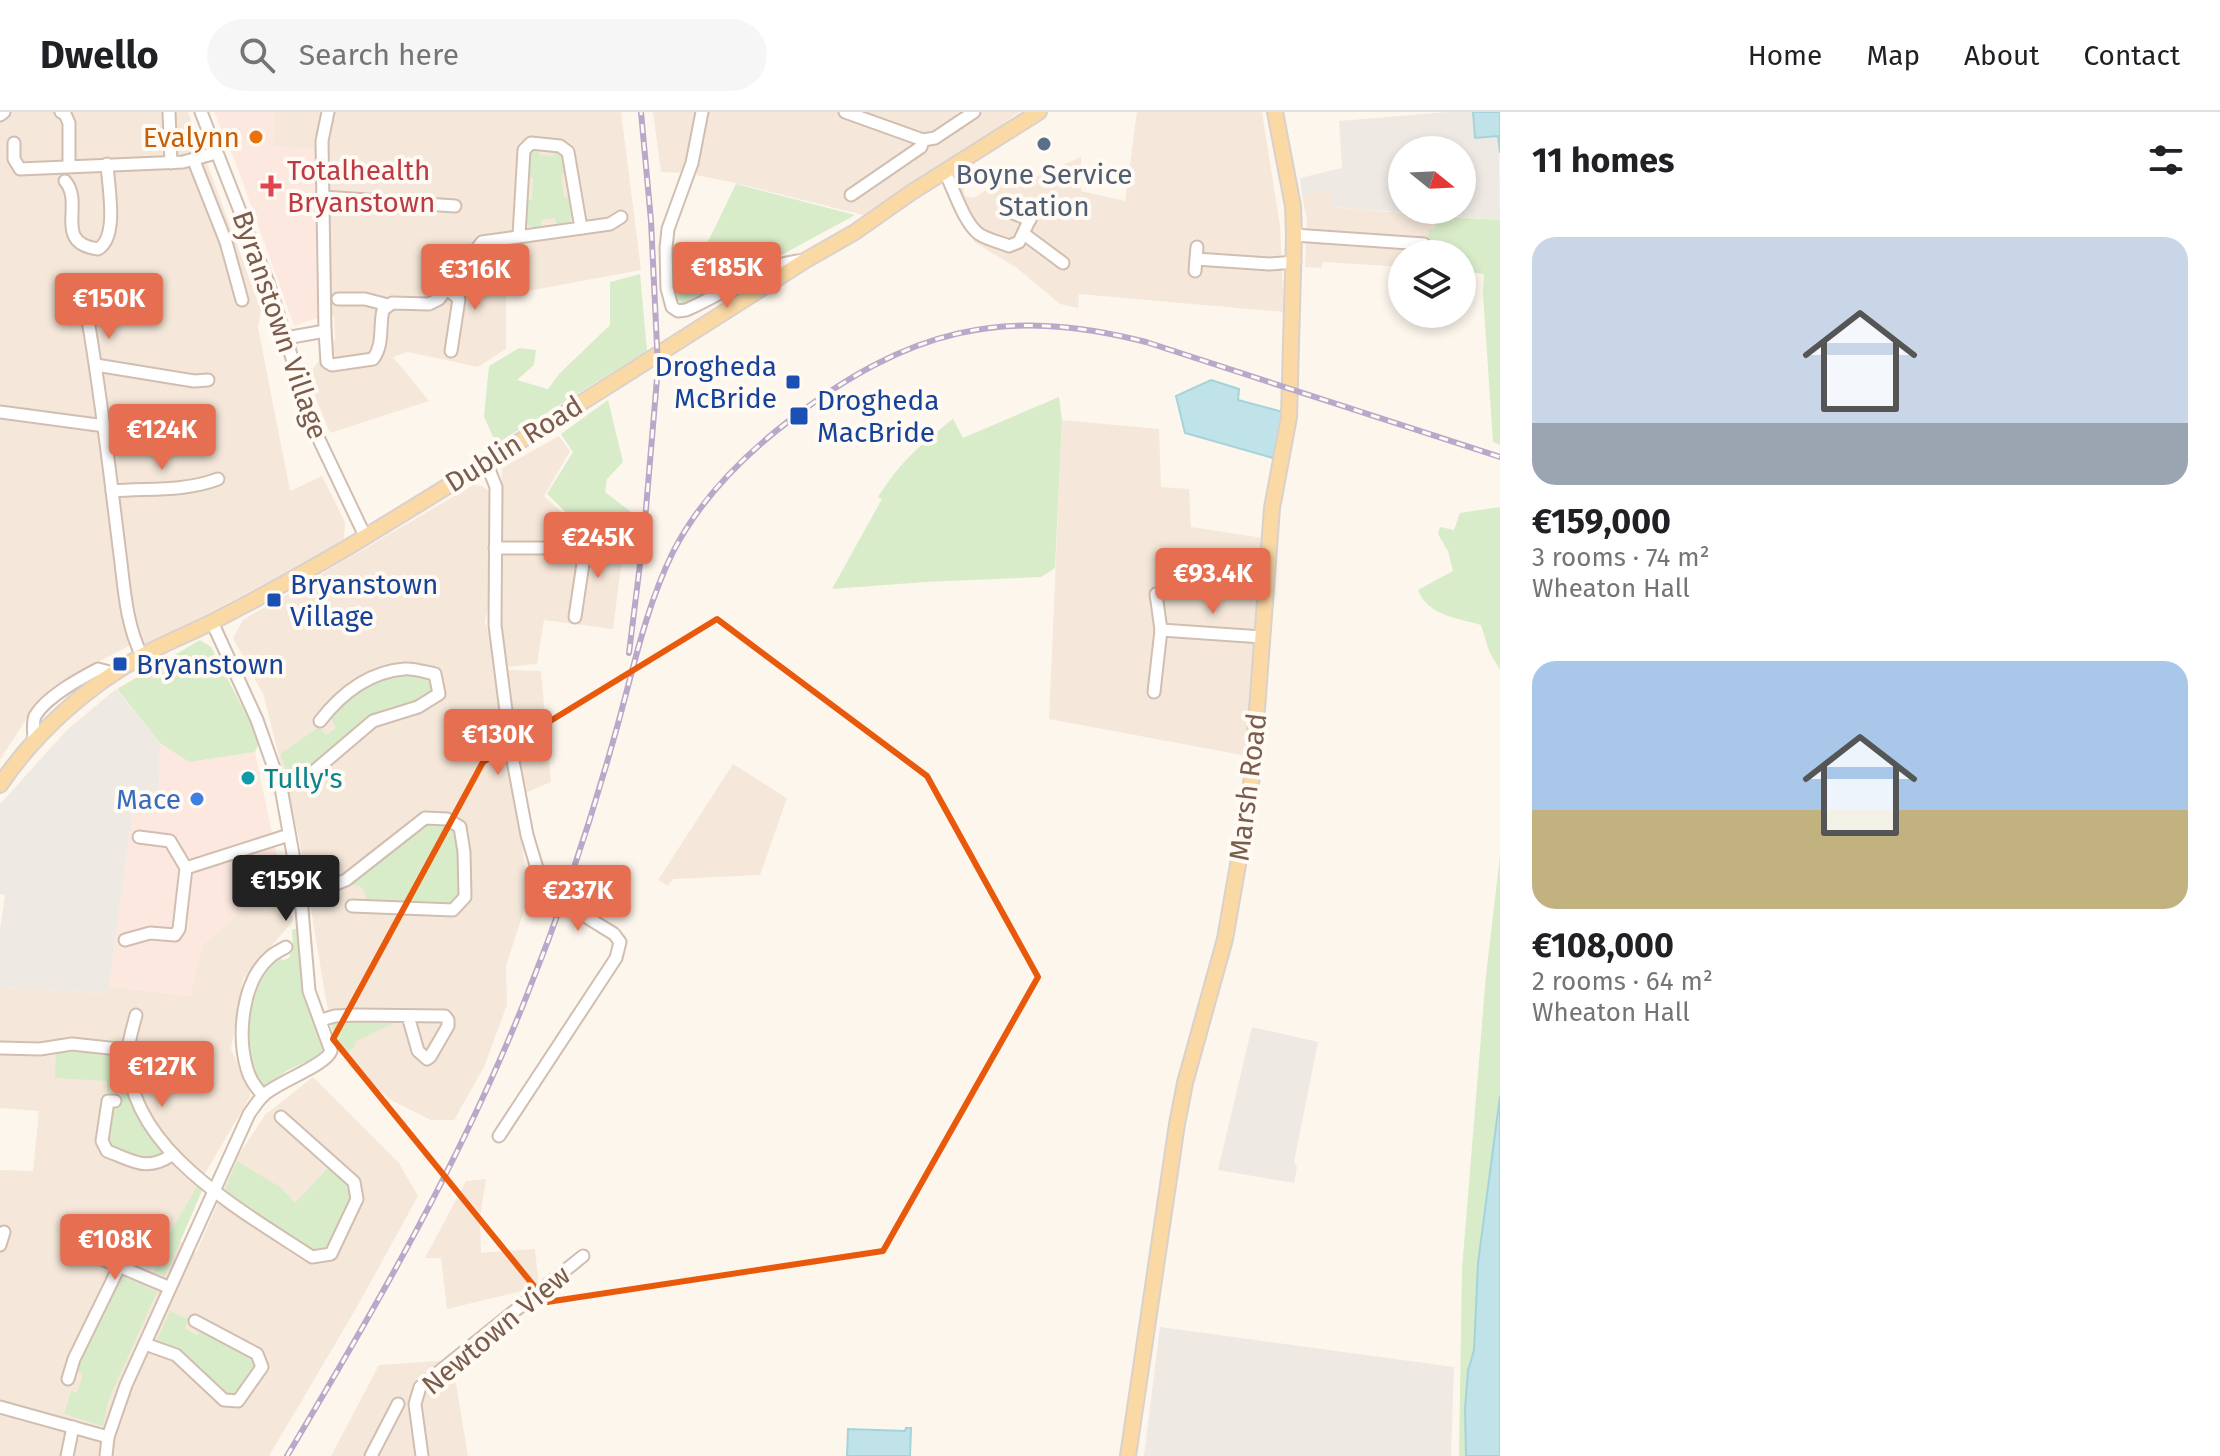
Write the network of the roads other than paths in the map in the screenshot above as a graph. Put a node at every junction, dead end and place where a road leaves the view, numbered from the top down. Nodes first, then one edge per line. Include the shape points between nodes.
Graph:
1 (61, 112) edge
2 (169, 112) edge
3 (201, 112) edge
4 (328, 112) edge
5 (702, 112) edge
6 (845, 112) edge
7 (974, 112) edge
8 (1039, 112) edge
9 (1275, 112) edge
10 (923, 140) junction
11 (14, 143) dead end
12 (216, 153) junction
13 (194, 161) junction
14 (171, 163) junction
15 (107, 164) junction
16 (69, 165) junction
17 (945, 172) junction
18 (65, 181) dead end
19 (851, 195) dead end
20 (323, 197) junction
21 (455, 206) dead end
22 (1036, 206) dead end
23 (1013, 213) dead end
24 (621, 217) dead end
25 (1030, 220) junction
26 (581, 228) junction
27 (1024, 234) junction
28 (519, 235) junction
29 (1294, 235) junction
30 (1388, 242) edge
31 (1196, 259) dead end
32 (806, 260) junction
33 (1295, 262) junction
34 (1063, 263) dead end
35 (448, 290) junction
36 (338, 299) dead end
37 (242, 300) dead end
38 (388, 305) junction
39 (92, 313) dead end
40 (325, 331) junction
41 (286, 338) junction
42 (451, 351) dead end
43 (96, 365) junction
44 (208, 380) dead end
45 (0, 412) edge
46 (105, 426) junction
47 (486, 462) junction
48 (218, 479) dead end
49 (112, 491) junction
50 (365, 536) junction
51 (587, 537) dead end
52 (495, 548) junction
53 (585, 556) junction
54 (1156, 594) dead end
55 (575, 617) dead end
56 (212, 622) junction
57 (1161, 630) junction
58 (1262, 637) junction
59 (142, 656) junction
60 (1154, 692) dead end
61 (320, 721) dead end
62 (0, 785) edge
63 (281, 788) junction
64 (289, 835) junction
65 (139, 837) dead end
66 (186, 868) junction
67 (301, 898) junction
68 (352, 906) dead end
69 (125, 940) dead end
70 (286, 947) dead end
71 (136, 1015) dead end
72 (408, 1016) dead end
73 (321, 1020) junction
74 (0, 1048) edge
75 (128, 1050) junction
76 (263, 1096) junction
77 (115, 1101) dead end
78 (281, 1117) dead end
79 (499, 1136) dead end
80 (172, 1155) junction
81 (214, 1189) junction
82 (4, 1232) dead end
83 (0, 1245) edge
84 (71, 1246) dead end
85 (583, 1256) dead end
86 (120, 1265) junction
87 (168, 1287) junction
88 (195, 1321) dead end
89 (145, 1344) junction
90 (68, 1379) dead end
91 (398, 1404) dead end
92 (0, 1407) edge
93 (73, 1427) junction
94 (108, 1437) junction
95 (67, 1456) edge
96 (106, 1456) edge
97 (371, 1456) edge
98 (422, 1456) edge
99 (1128, 1456) edge

1 - 16 street via 69,123
2 - 14 street
3 - 12 street, Byranstown Village
4 - 20 street via 322,141
5 - 32 street via 692,163 668,229 667,288 672,307 686,310 770,267
6 - 10 street
7 - 10 street via 935,138
8 - 17 main road, Dublin Road
9 - 29 main road, Marsh Road
10 - 19 street via 921,147
11 - 16 street via 20,169
12 - 13 street
12 - 41 street, Byranstown Village
13 - 14 street
13 - 37 street
14 - 15 street
15 - 16 street
15 - 18 street via 111,229 98,249 83,246 73,235 71,188
17 - 27 street via 974,230 1009,246
17 - 32 main road, Dublin Road
20 - 21 street
20 - 40 street
22 - 25 street
23 - 25 street
24 - 26 street
25 - 27 street
26 - 28 street
26 - 28 street via 568,152 531,143 524,150
27 - 34 street
28 - 35 street via 482,242
29 - 30 street
29 - 33 main road, Marsh Road
31 - 33 street
32 - 47 main road, Dublin Road
33 - 58 main road, Marsh Road via 1289,417 1272,508
35 - 38 street via 429,304
35 - 42 street via 459,299
36 - 38 street
38 - 40 street via 373,359 332,365 327,362
39 - 43 street via 88,321
40 - 41 street
41 - 50 street, Byranstown Village via 315,431
43 - 44 street
43 - 46 street
45 - 46 street
46 - 49 street
47 - 50 main road, Dublin Road
47 - 52 street via 496,487
48 - 49 street via 170,490
49 - 59 street via 133,636
50 - 56 main road, Dublin Road
51 - 53 street
52 - 53 street via 549,548
52 - 79 street, bridge via 495,625 527,835 544,888 556,902 620,942 616,958
53 - 55 street
54 - 57 street
56 - 59 main road, Dublin Road
56 - 63 street
57 - 58 street
57 - 60 street
58 - 99 main road, Marsh Road via 1244,834 1225,939 1177,1124
59 - 62 main road, Dublin Road via 64,712
61 - 63 street via 338,697 370,678 405,668 435,674 439,685 439,694 418,707 373,721 306,778
63 - 64 street
64 - 66 street
64 - 67 street
65 - 66 street via 170,841
66 - 69 street via 175,935 150,933
67 - 68 street via 346,880 425,818 447,819 460,827 465,897 453,910
67 - 73 street via 309,991
70 - 76 street via 270,956 248,994 243,1048 252,1083
71 - 75 street
72 - 73 street
73 - 76 street via 329,1056
74 - 75 street via 72,1044
75 - 80 street via 130,1080 140,1108
76 - 81 street
77 - 80 street via 108,1101 102,1141 107,1151 145,1165 157,1165
78 - 81 street via 354,1182 357,1199 331,1254 312,1257
80 - 81 street
81 - 87 street
82 - 83 street
84 - 86 street
85 - 98 street, Newtown View via 420,1387 415,1404
86 - 87 street
86 - 90 street
87 - 89 street
88 - 89 street via 257,1354 262,1367 238,1401 224,1400 176,1355
89 - 94 street
91 - 97 street, Newtown View
92 - 93 street
93 - 94 street
93 - 95 street
94 - 96 street

